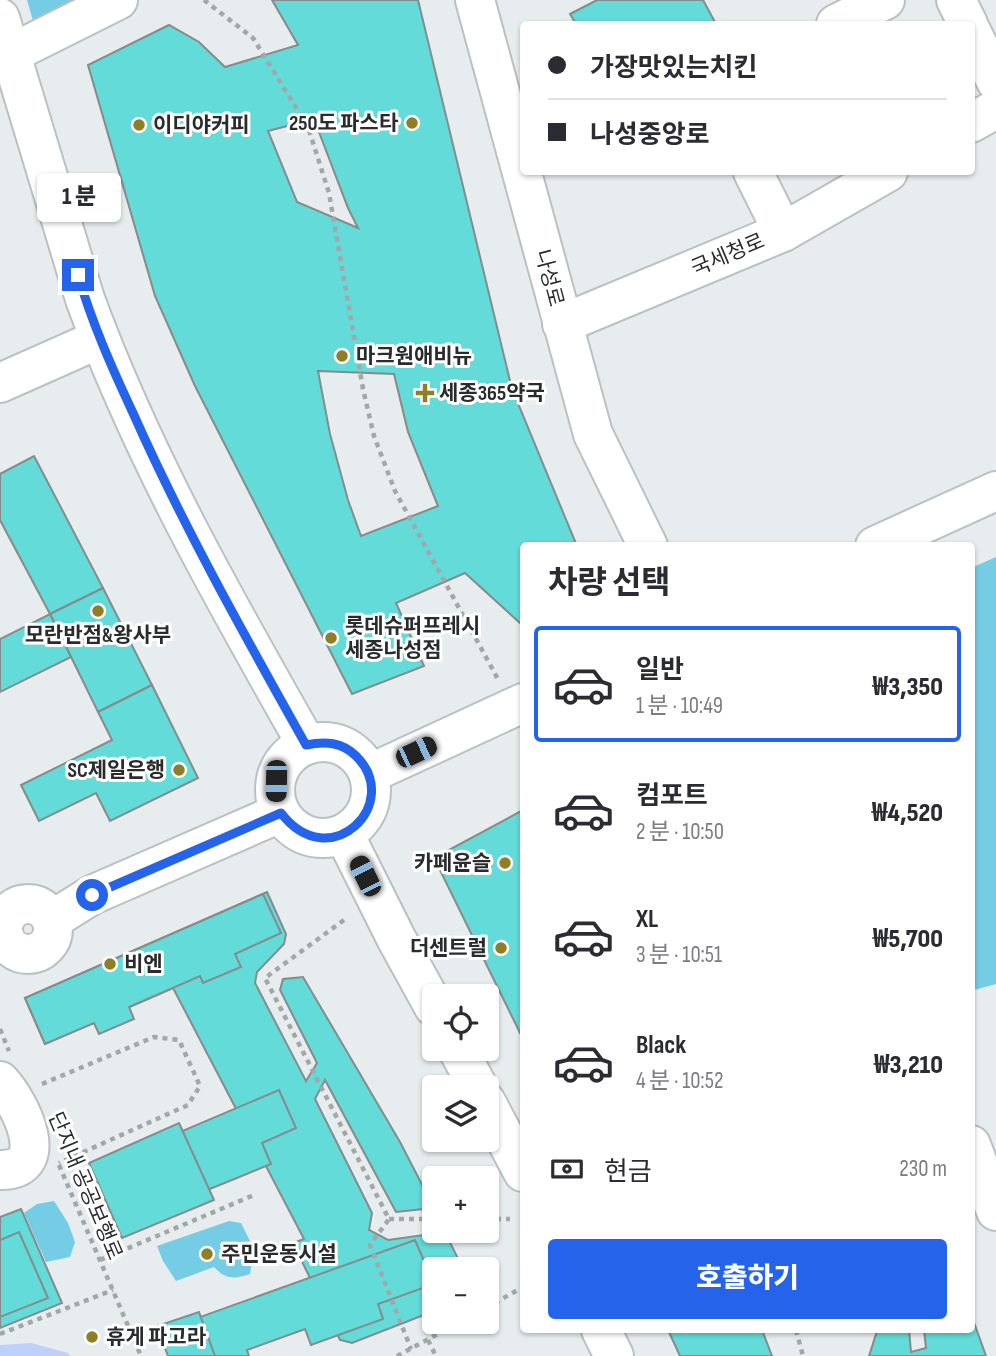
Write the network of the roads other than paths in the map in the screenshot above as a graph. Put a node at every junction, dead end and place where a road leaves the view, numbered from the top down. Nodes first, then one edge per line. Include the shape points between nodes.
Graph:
1 (118, 0) edge
2 (475, 0) edge
3 (885, 0) edge
4 (956, 0) edge
5 (842, 21) edge
6 (896, 21) edge
7 (966, 21) edge
8 (975, 39) edge
9 (4, 44) edge
10 (996, 81) edge
11 (996, 109) edge
12 (975, 121) edge
13 (520, 168) edge
14 (522, 175) edge
15 (754, 175) edge
16 (883, 175) edge
17 (783, 232) junction
18 (562, 324) junction
19 (99, 339) junction
20 (0, 383) edge
21 (996, 491) edge
22 (646, 542) edge
23 (884, 542) edge
24 (520, 704) edge
25 (306, 745) junction
26 (369, 774) junction
27 (281, 813) junction
28 (344, 834) junction
29 (15, 916) edge
30 (422, 985) edge
31 (5, 1067) edge
32 (499, 1127) edge
33 (975, 1156) edge
34 (520, 1166) edge
35 (0, 1170) edge
36 (996, 1211) edge
37 (602, 1333) edge
38 (614, 1356) edge

1 - 9 street
2 - 13 street, 나성로
3 - 5 street
3 - 6 street
4 - 7 street
8 - 10 street
9 - 19 street
11 - 12 street
14 - 18 street, 나성로
15 - 17 street
16 - 17 street, 국세청로
17 - 18 street, 국세청로
18 - 22 street, 나성로 via 593,434
19 - 20 street
19 - 25 street via 200,553
21 - 23 street
24 - 26 street
25 - 26 street via 321,742 351,750
25 - 27 street via 292,753 276,781 275,798
26 - 28 street via 371,802 365,816
27 - 28 street via 289,825 315,838
27 - 29 street via 92,895
28 - 30 street
31 - 35 street via 29,1133 30,1149 23,1163 11,1171
32 - 34 street
33 - 36 street
37 - 38 street

